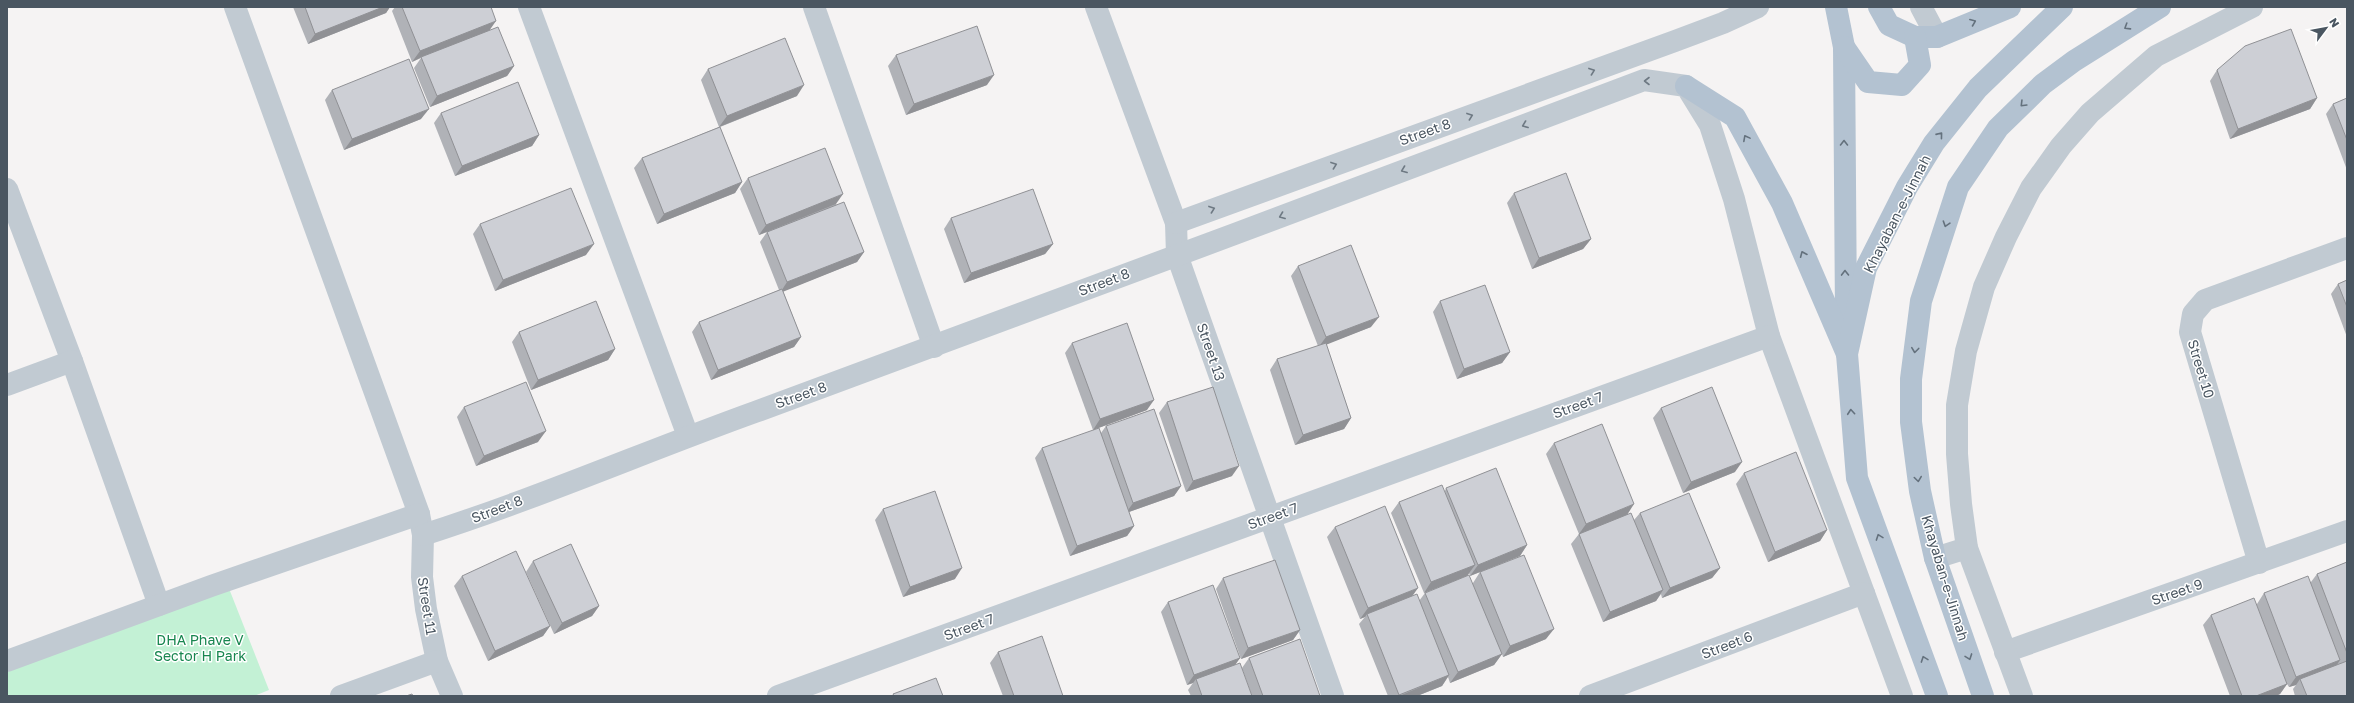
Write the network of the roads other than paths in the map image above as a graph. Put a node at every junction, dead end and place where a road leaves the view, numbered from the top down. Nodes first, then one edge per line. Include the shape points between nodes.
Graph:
1 (236, 7) edge
2 (529, 7) edge
3 (814, 7) edge
4 (1096, 7) edge
5 (1758, 7) edge
6 (1836, 7) edge
7 (1879, 7) edge
8 (1921, 7) edge
9 (2010, 7) edge
10 (2062, 7) edge
11 (2160, 7) edge
12 (2252, 7) edge
13 (1914, 37) junction
14 (1937, 37) junction
15 (1844, 47) junction
16 (1686, 86) junction
17 (7, 189) edge
18 (1176, 223) junction
19 (2347, 248) edge
20 (1177, 255) junction
21 (1769, 336) junction
22 (934, 347) junction
23 (1847, 354) junction
24 (72, 362) junction
25 (7, 385) edge
26 (688, 436) junction
27 (419, 514) junction
28 (1269, 517) junction
29 (2347, 531) edge
30 (423, 535) junction
31 (1967, 548) junction
32 (1935, 558) junction
33 (2260, 563) junction
34 (1864, 593) junction
35 (159, 605) junction
36 (2006, 652) junction
37 (437, 661) junction
38 (7, 662) edge
39 (1618, 691) edge
40 (341, 696) edge
41 (452, 696) edge
42 (778, 696) edge
43 (1334, 696) edge
44 (1590, 696) edge
45 (1902, 696) edge
46 (1937, 696) edge
47 (1983, 696) edge
48 (2022, 696) edge

1 - 27 street, Street 11
2 - 26 street
3 - 22 street
4 - 18 street, Street 13
18 -> 5 street, Street 8 via 1675,41
6 - 15 main road
7 - 13 main road via 1889,25
8 - 14 street
14 -> 9 main road
23 -> 10 main road, Khayaban-e-Jinnah via 1866,268 1908,186 1934,143 1978,88
11 -> 32 main road, Khayaban-e-Jinnah via 2103,42 2043,84 1998,128 1958,187 1921,301 1911,378 1911,422 1920,491
12 - 31 street via 2156,56 2090,113 2061,146 2031,188 1984,287 1966,352 1957,405 1956,454
13 - 14 main road
13 - 15 main road via 1920,65 1902,85 1868,82
23 -> 15 main road
16 -> 20 street, Street 8 via 1644,80
16 - 21 street via 1710,125 1734,199
23 -> 16 main road via 1782,203 1735,117
17 - 24 street
18 - 20 street, Street 13
19 - 33 street, Street 10 via 2205,300 2193,314 2190,332
20 - 22 street, Street 8
20 - 28 street, Street 13
21 - 28 street, Street 7
21 - 34 street
22 - 26 street, Street 8
46 -> 23 main road, Khayaban-e-Jinnah via 1857,478
24 - 25 street
24 - 35 street
26 - 30 street, Street 8 via 464,522
27 - 30 street, Street 11
27 - 35 street
28 - 42 street, Street 7
28 - 43 street, Street 13
29 - 33 street, Street 9
30 - 37 street, Street 11 via 422,577
31 - 32 street
31 - 36 street
32 -> 47 main road, Khayaban-e-Jinnah
33 - 36 street, Street 9
34 - 39 street, Street 6
34 - 45 street
35 - 38 street
36 - 48 street
37 - 40 street
37 - 41 street, Street 11
39 - 44 street, Street 6

